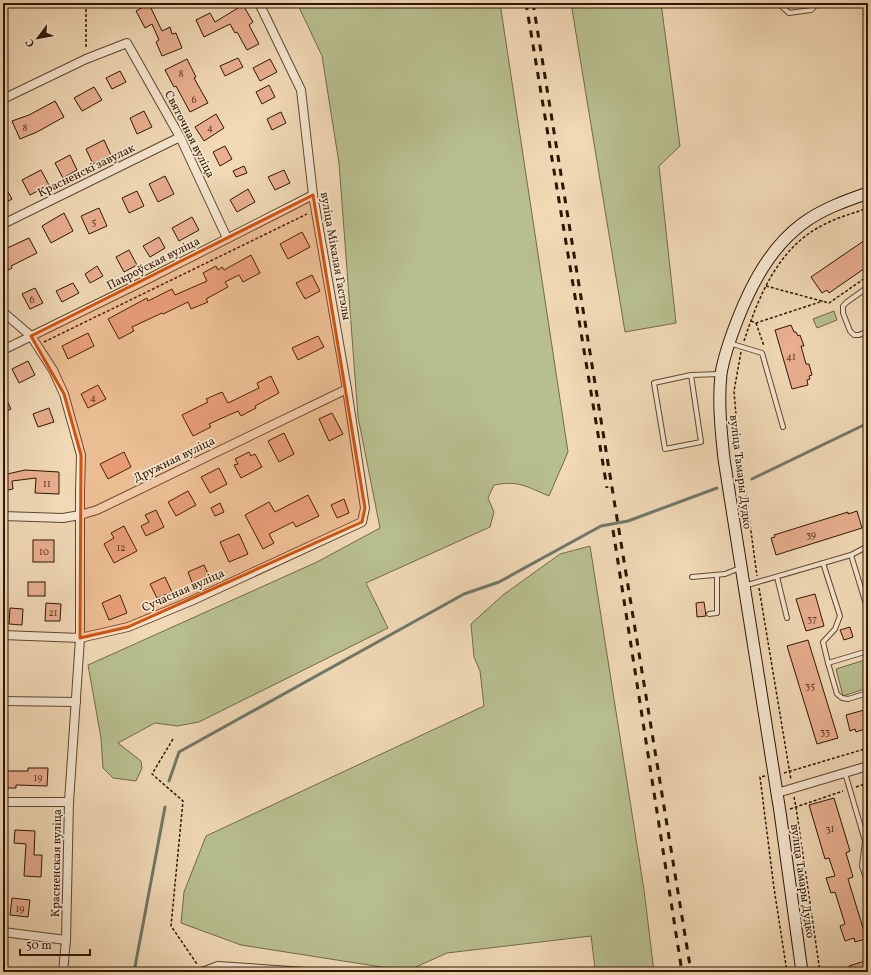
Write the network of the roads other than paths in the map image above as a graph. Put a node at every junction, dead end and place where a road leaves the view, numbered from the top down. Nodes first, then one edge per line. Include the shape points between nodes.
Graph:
1 (259, 3) edge
2 (778, 3) edge
3 (818, 3) edge
4 (3, 99) edge
5 (180, 137) junction
6 (868, 193) edge
7 (313, 195) junction
8 (3, 224) edge
9 (227, 238) junction
10 (866, 288) edge
11 (868, 298) edge
12 (3, 312) edge
13 (868, 331) edge
14 (31, 336) junction
15 (728, 343) junction
16 (3, 350) edge
17 (721, 374) junction
18 (691, 375) junction
19 (347, 389) junction
20 (783, 427) dead end
21 (80, 515) junction
22 (3, 516) edge
23 (362, 522) joint
24 (868, 546) edge
25 (851, 555) junction
26 (823, 563) junction
27 (741, 568) junction
28 (717, 575) junction
29 (692, 577) dead end
30 (777, 577) junction
31 (744, 586) junction
32 (868, 611) edge
33 (709, 614) dead end
34 (788, 618) dead end
35 (3, 635) edge
36 (80, 638) junction
37 (868, 651) edge
38 (828, 663) junction
39 (868, 693) edge
40 (3, 701) edge
41 (76, 702) junction
42 (868, 766) edge
43 (845, 773) junction
44 (777, 794) junction
45 (3, 802) edge
46 (69, 802) junction
47 (866, 841) edge
48 (868, 884) edge
49 (3, 932) edge
50 (66, 940) junction
51 (63, 972) edge
52 (202, 972) edge
53 (305, 972) edge
54 (802, 972) edge

1 - 7 street, вуліца Мікалая Гастэлы via 301,90
2 - 3 lane via 789,13 811,10
4 - 5 street, Святочная вуліца via 86,59 127,43
5 - 8 street, Красненскі завулак
5 - 9 street, Святочная вуліца
6 - 15 street, вуліца Тамары Дудко via 822,211 784,239 765,264 747,295
7 - 9 street, Пакроўская вуліца
7 - 19 street, вуліца Мікалая Гастэлы
9 - 14 street, Пакроўская вуліца
10 - 11 lane
10 - 13 lane via 843,306 843,312 854,335
12 - 14 street, Красненская вуліца
14 - 16 street, Пакроўская вуліца
14 - 21 street, Красненская вуліца via 53,370 64,394 81,455
15 - 17 street, вуліца Тамары Дудко
15 - 20 lane via 762,353
17 - 18 lane
17 - 27 street, вуліца Тамары Дудко via 720,416 724,459
18 - 18 lane via 654,383 665,449 700,442
19 - 21 street, Дружная вуліца via 97,510
19 - 23 street, вуліца Мікалая Гастэлы via 365,508
21 - 22 street, Дружная вуліца via 63,518
21 - 36 street, Красненская вуліца
23 - 36 street, Сучасная вуліца via 191,601 128,627
24 - 25 lane
25 - 26 lane
25 - 32 lane
26 - 30 lane
26 - 38 lane via 840,616 835,629 823,642
27 - 28 lane
27 - 31 street, вуліца Тамары Дудко
28 - 29 lane
28 - 33 lane via 717,614
30 - 31 lane
30 - 34 lane
31 - 44 street, вуліца Тамары Дудко
35 - 36 street, Сучасная вуліца
36 - 41 street, Красненская вуліца
37 - 38 lane
38 - 39 lane via 837,694 842,698 848,699
40 - 41 street
41 - 46 street, Красненская вуліца
42 - 43 street
43 - 44 street
43 - 47 lane
44 - 54 street, вуліца Тамары Дудко
45 - 46 street
46 - 50 street, Красненская вуліца
47 - 48 lane via 862,866
49 - 50 street
50 - 51 street, Красненская вуліца
52 - 53 street via 218,966

